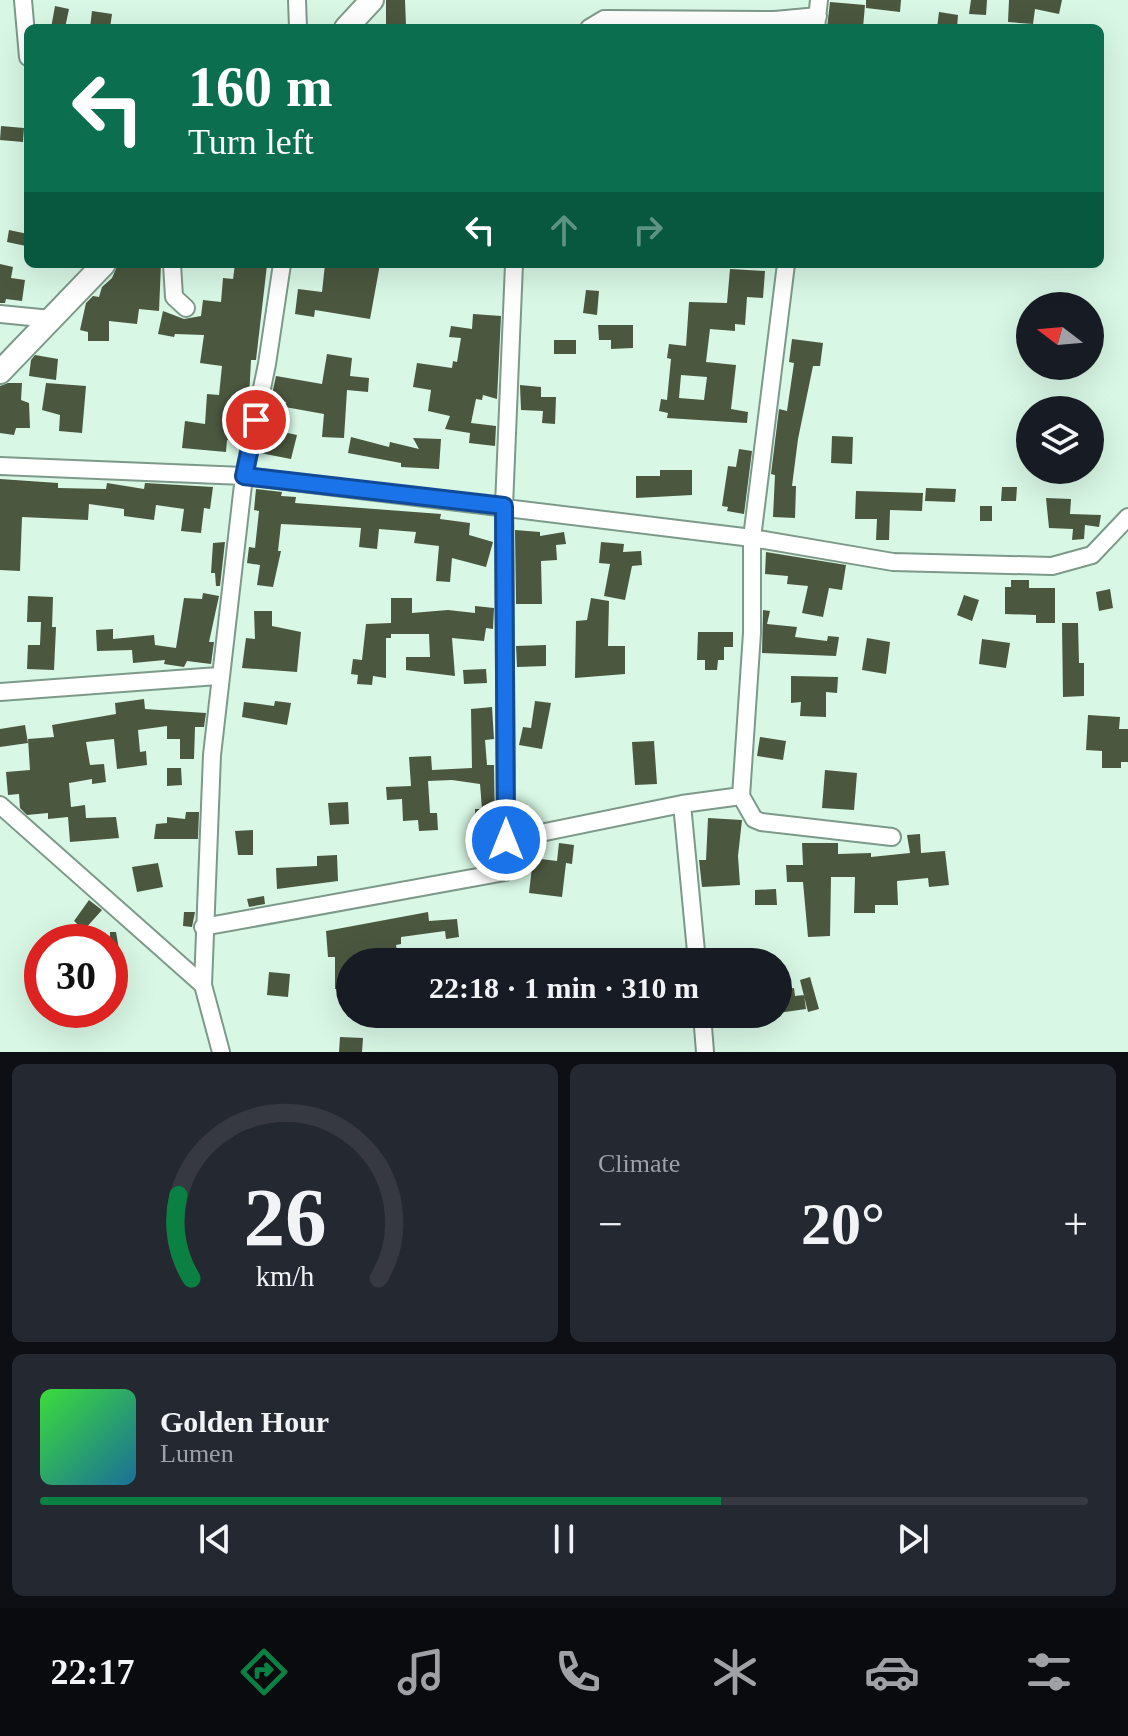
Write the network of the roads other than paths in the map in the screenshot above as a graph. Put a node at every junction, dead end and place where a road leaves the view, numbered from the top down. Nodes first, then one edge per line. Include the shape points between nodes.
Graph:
1 (23, 0) edge
2 (297, 0) edge
3 (372, 0) edge
4 (817, 15) edge
5 (25, 24) edge
6 (298, 24) edge
7 (350, 24) edge
8 (596, 24) edge
9 (100, 268) edge
10 (172, 268) edge
11 (281, 268) edge
12 (514, 268) edge
13 (786, 268) edge
14 (186, 308) dead end
15 (0, 314) edge
16 (51, 319) junction
17 (0, 372) edge
18 (0, 466) edge
19 (244, 476) junction
20 (504, 506) junction
21 (1128, 517) edge
22 (752, 538) junction
23 (218, 676) junction
24 (0, 692) edge
25 (741, 796) junction
26 (682, 804) junction
27 (0, 805) edge
28 (892, 837) dead end
29 (506, 840) junction
30 (203, 927) junction
31 (696, 948) edge
32 (203, 985) junction
33 (703, 1028) edge
34 (221, 1052) edge
35 (705, 1052) edge

1 - 5 street
2 - 6 street
3 - 7 street
4 - 8 street via 775,20 604,19
9 - 16 street
10 - 14 street via 174,297
11 - 19 street
12 - 20 street
13 - 22 street
15 - 16 street
16 - 17 street
18 - 19 street
19 - 20 street
19 - 23 street
20 - 22 street
20 - 29 street
21 - 22 street via 1092,555 1052,566 893,562
22 - 25 street via 752,633
23 - 24 street
23 - 30 street
25 - 26 street
25 - 28 street via 761,822
26 - 29 street
26 - 31 street
27 - 32 street
29 - 30 street via 505,872
30 - 32 street
32 - 34 street
33 - 35 street

